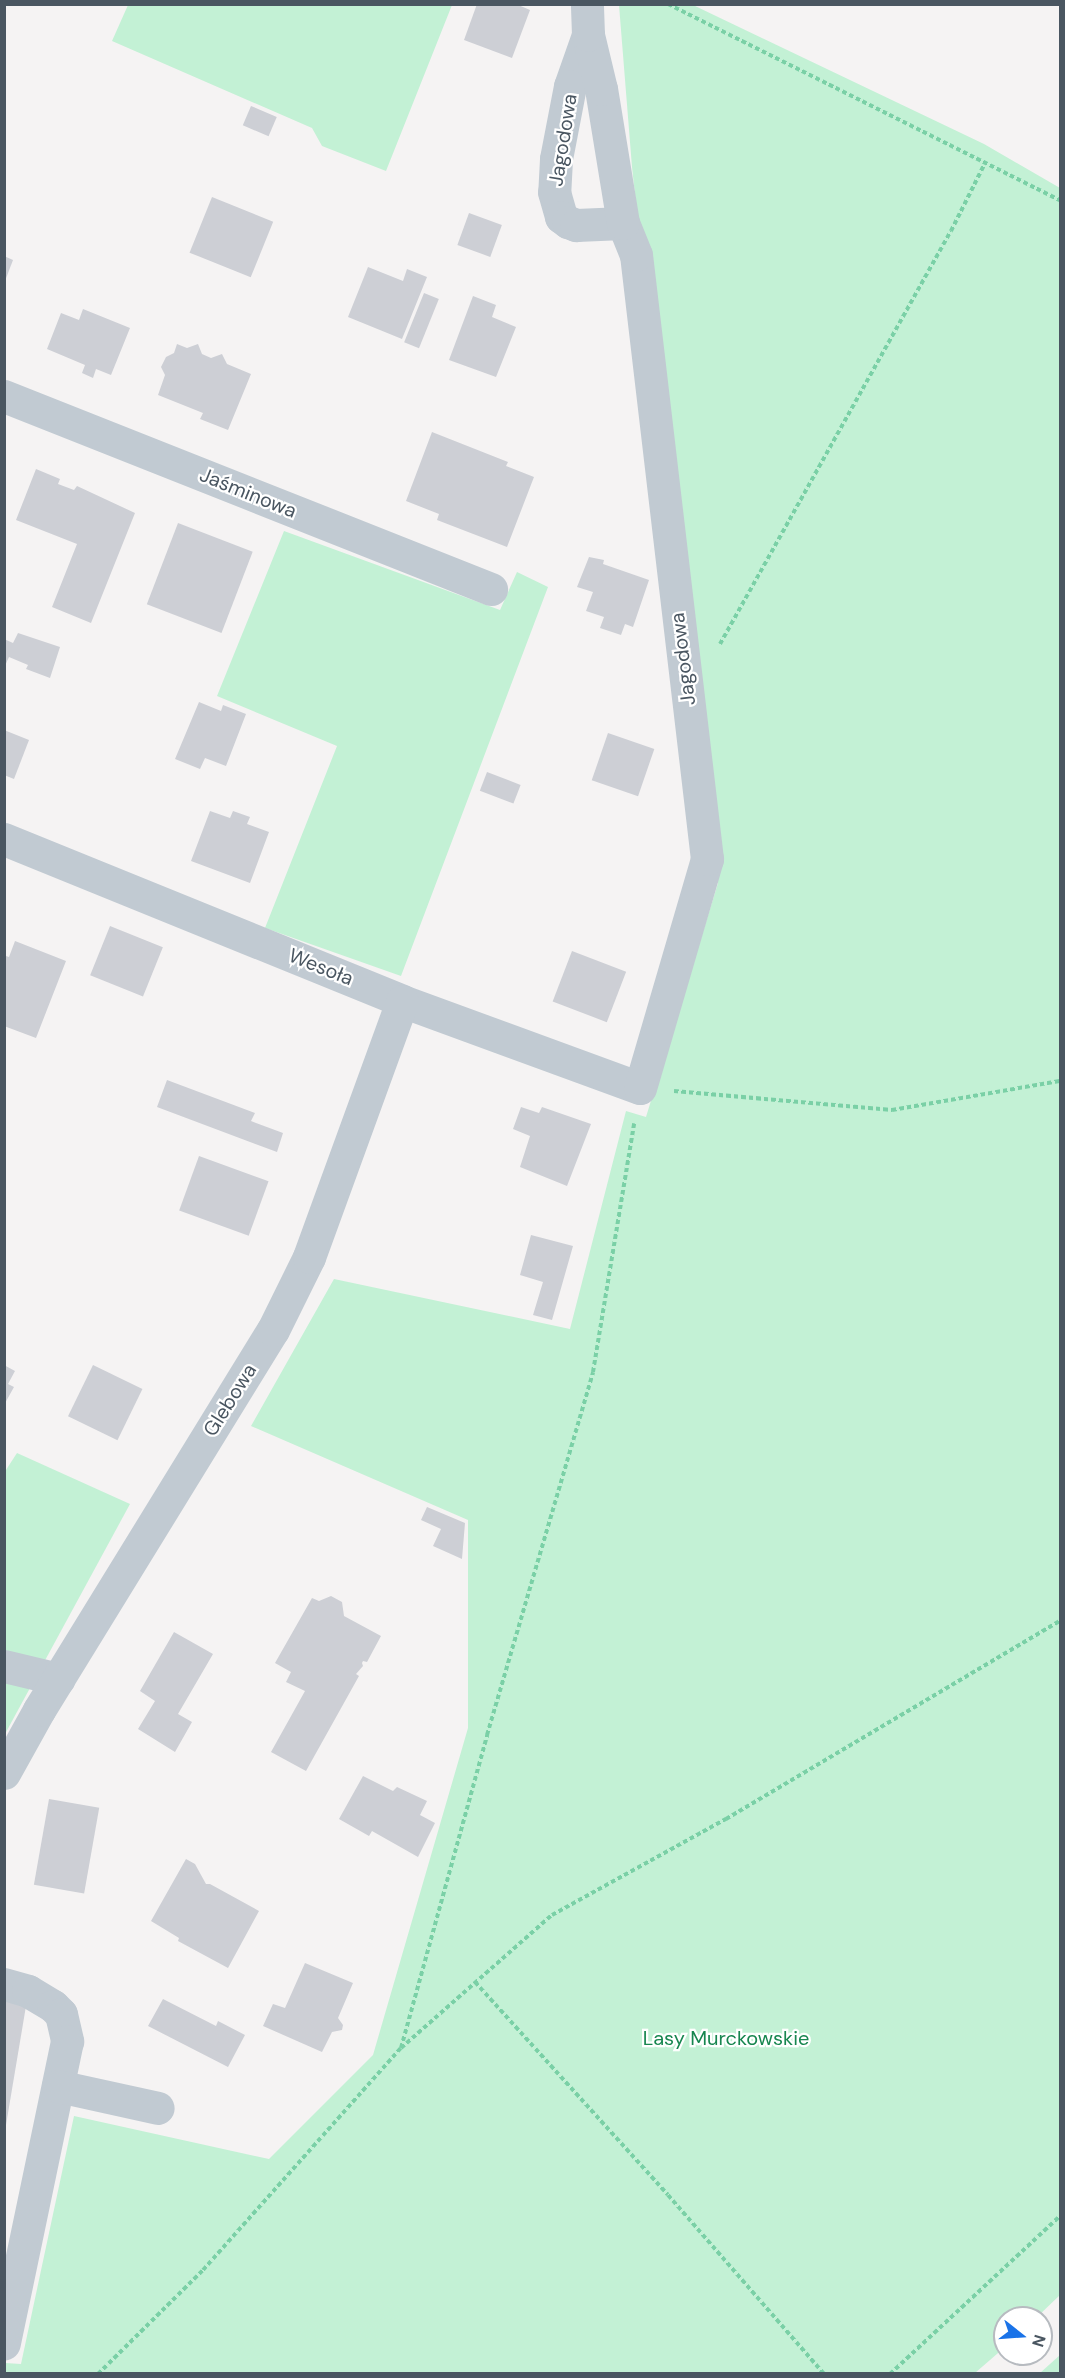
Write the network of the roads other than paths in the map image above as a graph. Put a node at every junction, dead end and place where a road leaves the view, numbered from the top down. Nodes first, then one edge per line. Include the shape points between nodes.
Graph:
1 (588, 20) edge
2 (623, 223) junction
3 (4, 396) edge
4 (491, 589) dead end
5 (4, 839) edge
6 (402, 1001) junction
7 (640, 1088) joint
8 (4, 1666) edge
9 (58, 1679) junction
10 (4, 1773) edge
11 (4, 1984) edge
12 (58, 2086) junction
13 (158, 2108) dead end
14 (4, 2343) edge

1 - 2 street, Jagodowa
1 - 2 street, Jagodowa via 570,86 554,192 561,217 568,222
2 - 7 street, Jagodowa via 636,255 707,860
3 - 4 street, Jaśminowa
5 - 6 street, Wesoła
6 - 7 street, Wesoła
6 - 9 street, Glebowa via 309,1257 273,1330
8 - 9 street
9 - 10 street, Glebowa
11 - 12 street via 45,2000 61,2014 67,2041
12 - 13 street
12 - 14 street

